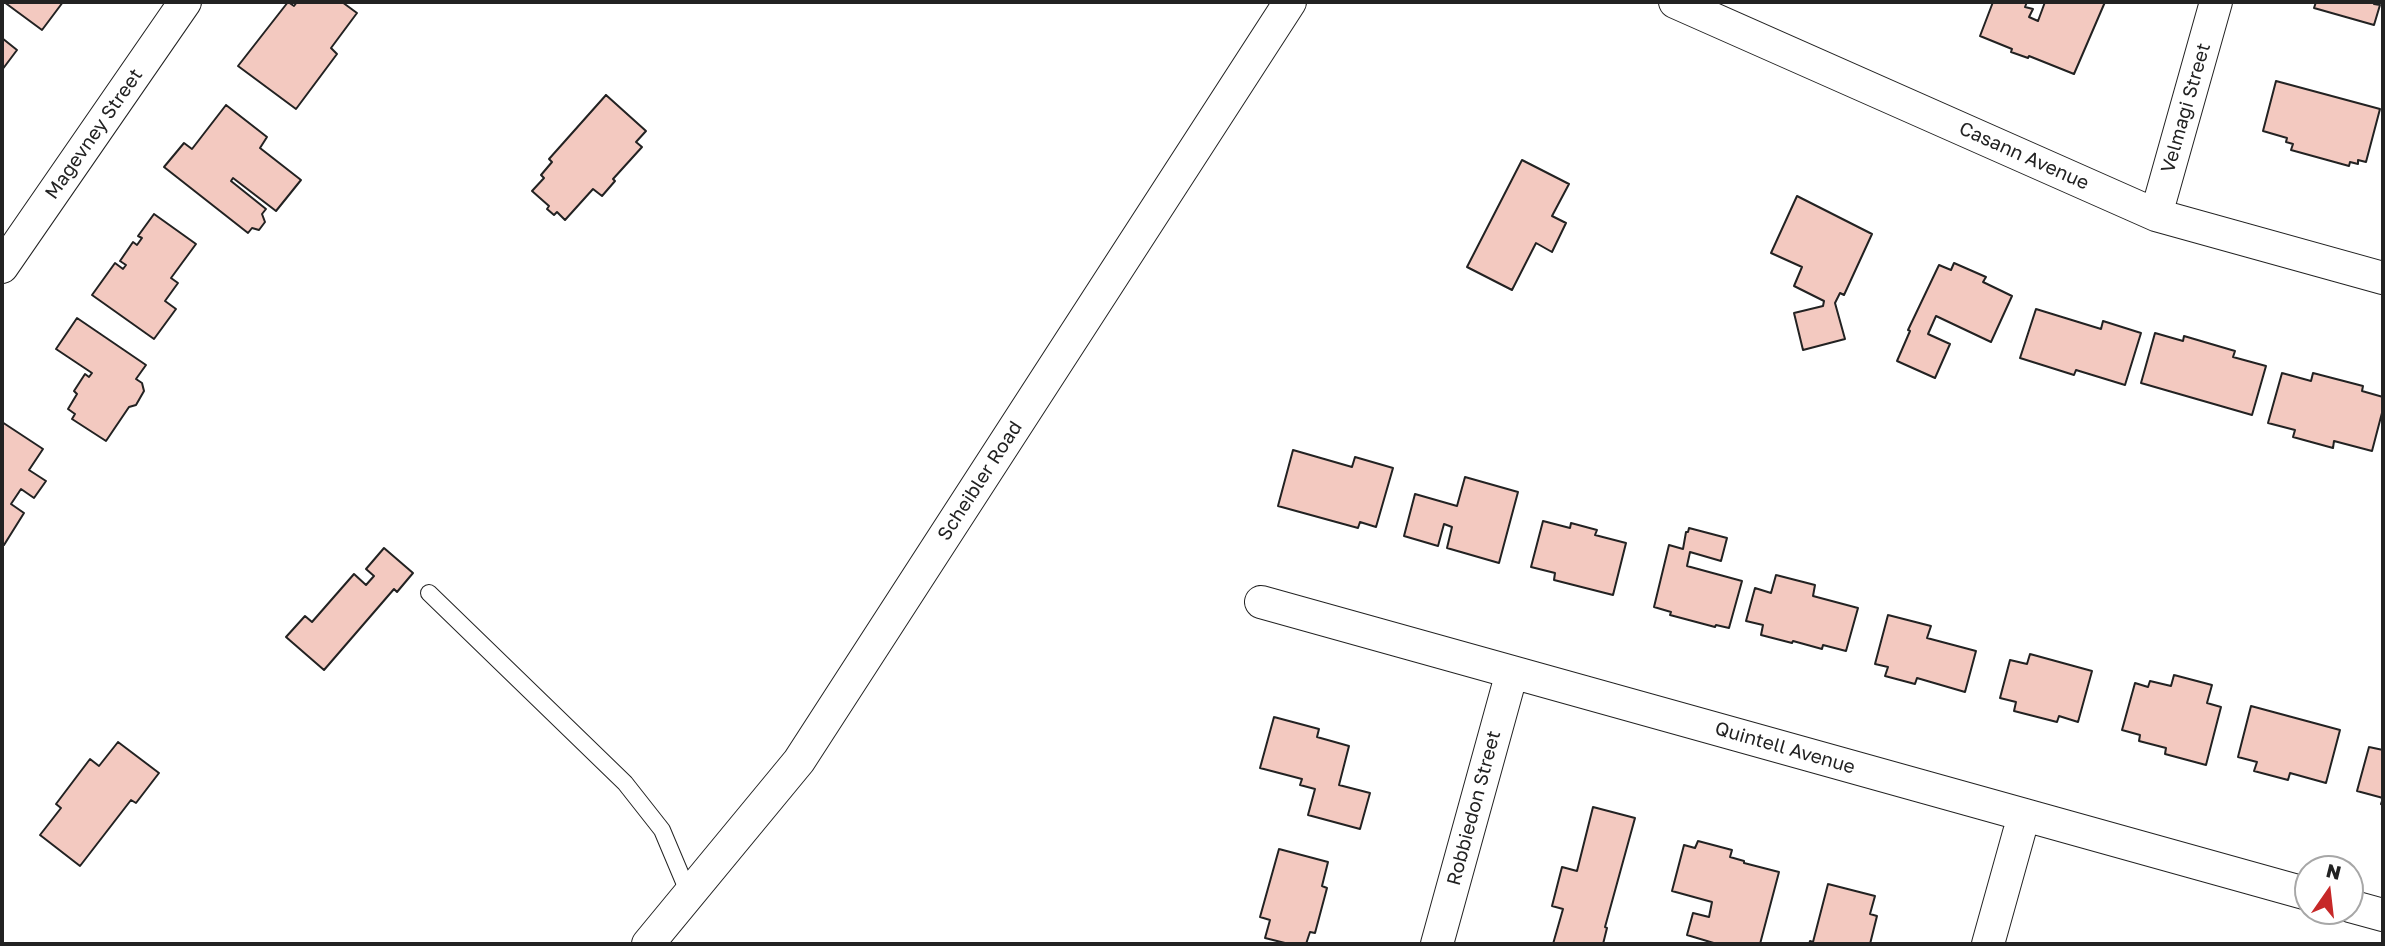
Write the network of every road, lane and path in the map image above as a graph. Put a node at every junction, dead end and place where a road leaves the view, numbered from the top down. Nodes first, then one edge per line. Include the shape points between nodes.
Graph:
1 (185, 2) edge
2 (1290, 2) edge
3 (1675, 2) edge
4 (2216, 2) edge
5 (2156, 215) junction
6 (2, 267) edge
7 (2383, 278) edge
8 (429, 593) dead end
9 (1261, 602) dead end
10 (1512, 672) junction
11 (2024, 815) junction
12 (2294, 890) edge
13 (689, 894) junction
14 (2364, 910) edge
15 (2383, 915) edge
16 (648, 944) edge
17 (1437, 944) edge
18 (1988, 944) edge

1 - 6 street, Magevney Street
2 - 13 street, Scheibler Road via 799,761
3 - 5 street, Casann Avenue
4 - 5 street, Velmagi Street
5 - 7 street, Casann Avenue
8 - 13 lane via 625,783 662,830
9 - 10 street, Quintell Avenue
10 - 11 street, Quintell Avenue
10 - 17 street, Robbiedon Street
11 - 12 street, Quintell Avenue
11 - 18 street
13 - 16 street, Scheibler Road
14 - 15 street

